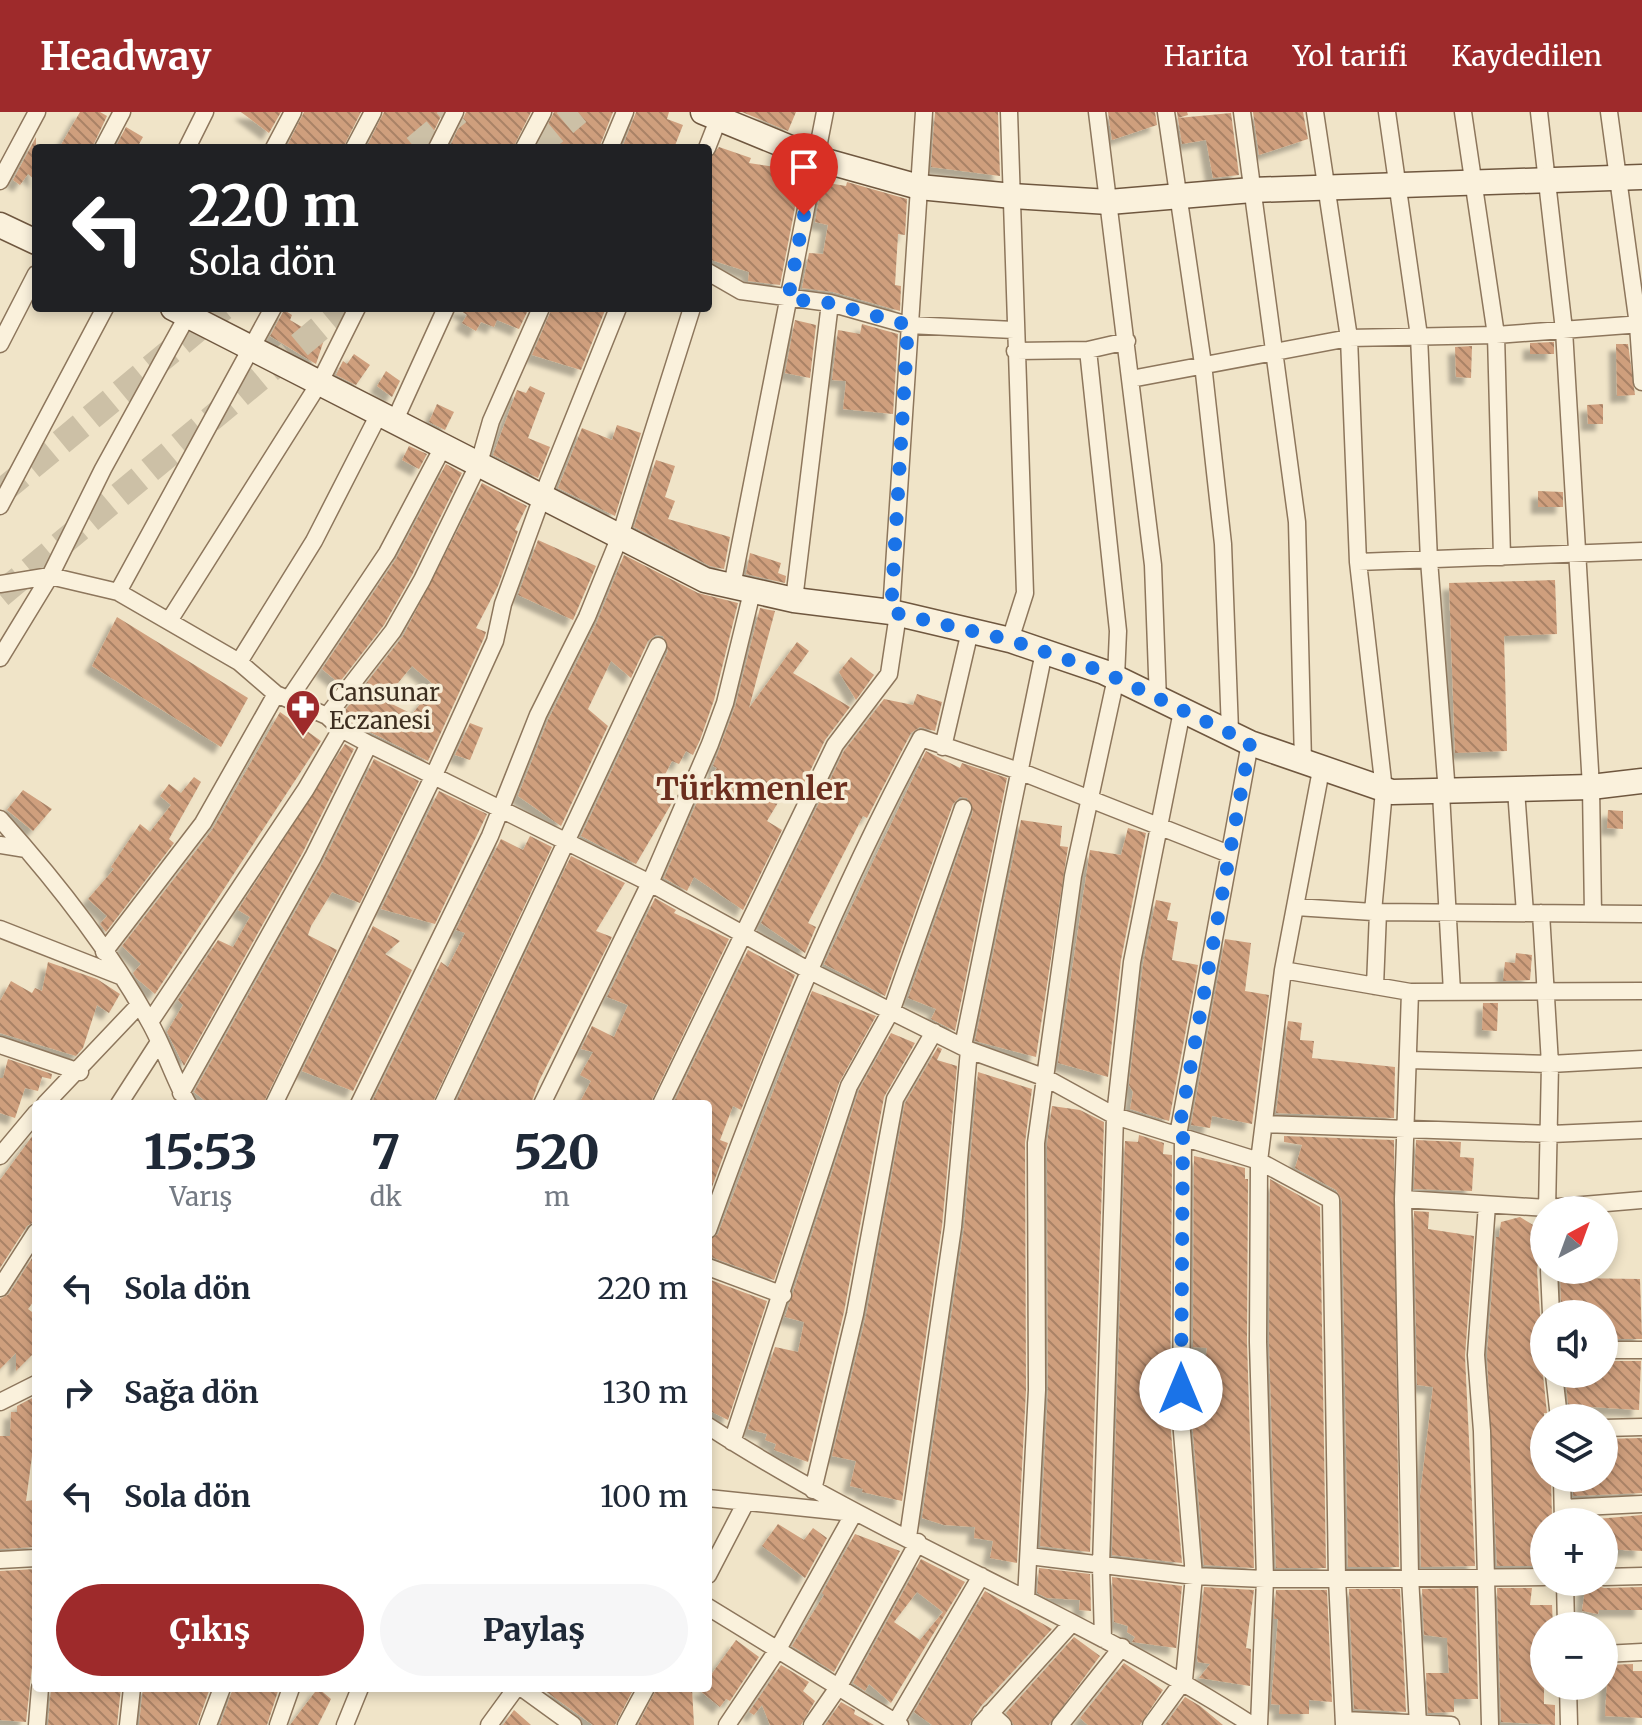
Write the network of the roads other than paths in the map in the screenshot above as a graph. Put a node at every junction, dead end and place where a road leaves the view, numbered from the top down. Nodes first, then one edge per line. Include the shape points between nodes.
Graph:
1 (37, 112) edge
2 (122, 112) edge
3 (205, 112) edge
4 (293, 112) edge
5 (373, 112) edge
6 (455, 112) edge
7 (543, 112) edge
8 (625, 112) edge
9 (825, 112) edge
10 (924, 112) edge
11 (1009, 112) edge
12 (1097, 112) edge
13 (1166, 112) edge
14 (1242, 112) edge
15 (1315, 112) edge
16 (1387, 112) edge
17 (1463, 112) edge
18 (1539, 112) edge
19 (1609, 112) edge
20 (714, 114) edge
21 (105, 144) edge
22 (189, 144) edge
23 (276, 144) edge
24 (356, 144) edge
25 (439, 144) edge
26 (526, 144) edge
27 (612, 144) edge
28 (708, 144) edge
29 (815, 158) junction
30 (1642, 177) edge
31 (1617, 178) junction
32 (0, 181) edge
33 (1549, 182) junction
34 (1472, 185) junction
35 (1396, 186) junction
36 (919, 187) junction
37 (1326, 188) junction
38 (1252, 190) junction
39 (1013, 196) junction
40 (1179, 199) junction
41 (1109, 202) junction
42 (0, 225) edge
43 (32, 240) edge
44 (712, 274) edge
45 (32, 282) edge
46 (788, 299) junction
47 (830, 303) junction
48 (103, 312) edge
49 (183, 312) edge
50 (188, 312) edge
51 (271, 312) edge
52 (355, 312) edge
53 (444, 312) edge
54 (539, 312) edge
55 (616, 312) edge
56 (691, 312) edge
57 (1640, 324) edge
58 (908, 325) junction
59 (1014, 330) junction
60 (1564, 330) junction
61 (1496, 335) junction
62 (1419, 336) junction
63 (1349, 338) junction
64 (1127, 341) junction
65 (0, 344) edge
66 (252, 348) junction
67 (1276, 349) junction
68 (1088, 350) junction
69 (1015, 351) junction
70 (1203, 364) junction
71 (1131, 379) junction
72 (320, 382) junction
73 (1642, 382) edge
74 (387, 416) junction
75 (444, 445) junction
76 (479, 463) junction
77 (542, 497) junction
78 (0, 506) edge
79 (620, 536) junction
80 (1642, 551) edge
81 (1578, 553) junction
82 (1502, 557) junction
83 (1429, 560) junction
84 (1358, 562) junction
85 (50, 576) junction
86 (0, 584) edge
87 (742, 589) junction
88 (118, 592) junction
89 (794, 600) junction
90 (894, 613) junction
91 (169, 621) junction
92 (970, 631) junction
93 (1010, 640) junction
94 (658, 646) dead end
95 (1044, 652) junction
96 (0, 658) edge
97 (239, 662) junction
98 (1116, 678) junction
99 (283, 697) junction
100 (1158, 701) junction
101 (1182, 711) junction
102 (327, 716) junction
103 (341, 729) junction
104 (1240, 737) junction
105 (369, 744) junction
106 (943, 747) junction
107 (1312, 766) junction
108 (1019, 771) junction
109 (434, 775) junction
110 (1642, 781) edge
111 (1591, 787) junction
112 (1384, 790) junction
113 (1516, 790) junction
114 (1444, 793) junction
115 (1090, 799) junction
116 (963, 808) dead end
117 (502, 811) junction
118 (0, 819) edge
119 (1159, 827) junction
120 (568, 842) junction
121 (0, 845) edge
122 (26, 849) junction
123 (1229, 854) junction
124 (650, 883) junction
125 (1296, 907) junction
126 (1448, 911) junction
127 (1376, 912) junction
128 (1533, 913) junction
129 (1593, 914) junction
130 (1642, 914) edge
131 (0, 929) edge
132 (743, 935) junction
133 (104, 952) junction
134 (1283, 970) junction
135 (810, 971) junction
136 (120, 976) junction
137 (1375, 986) junction
138 (1642, 991) edge
139 (1410, 992) junction
140 (1452, 992) junction
141 (1544, 992) junction
142 (139, 1005) junction
143 (892, 1009) junction
144 (150, 1022) junction
145 (934, 1032) junction
146 (159, 1042) junction
147 (0, 1045) edge
148 (966, 1048) junction
149 (1642, 1059) edge
150 (1409, 1060) junction
151 (1550, 1064) junction
152 (80, 1072) junction
153 (1046, 1078) junction
154 (184, 1098) edge
155 (49, 1100) edge
156 (122, 1100) edge
157 (276, 1100) edge
158 (361, 1100) edge
159 (445, 1100) edge
160 (544, 1100) edge
161 (663, 1100) edge
162 (32, 1116) edge
163 (1115, 1116) junction
164 (1264, 1124) junction
165 (1642, 1130) edge
166 (1403, 1131) junction
167 (8, 1134) edge
168 (1551, 1134) junction
169 (1180, 1136) junction
170 (0, 1156) edge
171 (1259, 1161) junction
172 (1548, 1196) edge
173 (1403, 1199) junction
174 (1642, 1200) edge
175 (1618, 1202) edge
176 (1487, 1205) junction
177 (1530, 1208) edge
178 (712, 1219) edge
179 (32, 1238) edge
180 (712, 1268) edge
181 (0, 1288) edge
182 (783, 1295) junction
183 (1618, 1350) edge
184 (1642, 1350) edge
185 (32, 1386) edge
186 (0, 1402) edge
187 (1642, 1427) edge
188 (1618, 1428) edge
189 (712, 1429) edge
190 (732, 1442) junction
191 (813, 1490) junction
192 (712, 1498) edge
193 (746, 1502) junction
194 (1642, 1504) edge
195 (1613, 1508) edge
196 (854, 1513) junction
197 (913, 1539) junction
198 (1029, 1556) junction
199 (32, 1558) edge
200 (0, 1560) edge
201 (1101, 1566) junction
202 (712, 1567) edge
203 (981, 1576) junction
204 (1194, 1576) junction
205 (1410, 1576) junction
206 (1485, 1576) junction
207 (1642, 1576) edge
208 (1530, 1577) edge
209 (1618, 1577) edge
210 (1337, 1578) junction
211 (1265, 1579) junction
212 (1026, 1599) junction
213 (712, 1609) edge
214 (1072, 1623) junction
215 (1103, 1639) junction
216 (1122, 1647) junction
217 (778, 1649) junction
218 (1642, 1652) edge
219 (1618, 1653) edge
220 (1184, 1680) junction
221 (839, 1686) junction
222 (40, 1692) edge
223 (132, 1692) edge
224 (220, 1692) edge
225 (290, 1692) edge
226 (358, 1692) edge
227 (523, 1692) edge
228 (528, 1692) edge
229 (644, 1692) edge
230 (1568, 1700) edge
231 (985, 1719) edge
232 (1344, 1722) edge
233 (897, 1724) edge
234 (1418, 1724) edge
235 (37, 1725) edge
236 (128, 1725) edge
237 (208, 1725) edge
238 (278, 1725) edge
239 (345, 1725) edge
240 (489, 1725) edge
241 (573, 1725) edge
242 (626, 1725) edge
243 (727, 1725) edge
244 (812, 1725) edge
245 (1003, 1725) edge
246 (1060, 1725) edge
247 (1151, 1725) edge
248 (1253, 1725) edge
249 (1451, 1725) edge
250 (1490, 1725) edge
251 (1569, 1725) edge

1 - 32 street
2 - 21 street
3 - 22 street
4 - 23 street
5 - 24 street
6 - 25 street
7 - 26 street
8 - 27 street
9 - 29 street
10 - 36 street
11 - 39 street
12 - 41 street
13 - 40 street
14 - 38 street
15 - 37 street
16 - 35 street
17 - 34 street
18 - 33 street
19 - 31 street
20 - 28 street
20 - 29 street
29 - 36 street
29 - 46 street
30 - 31 street
31 - 33 street
31 - 57 street
33 - 34 street
33 - 60 street
34 - 35 street
34 - 61 street
35 - 37 street
35 - 62 street
36 - 39 street
36 - 58 street
37 - 38 street
37 - 63 street
38 - 40 street
38 - 67 street
39 - 41 street
39 - 59 street
40 - 41 street
40 - 70 street
41 - 64 street
42 - 43 street
44 - 46 street via 741,291
45 - 65 street
46 - 47 street
46 - 87 street
47 - 58 street
47 - 89 street
48 - 78 street
49 - 85 street
50 - 66 street
51 - 66 street
52 - 72 street
53 - 74 street
54 - 76 street via 491,421
55 - 77 street
56 - 79 street
57 - 60 street
57 - 73 street
58 - 59 street
58 - 90 street
59 - 69 street
60 - 61 street
60 - 81 street
61 - 62 street
61 - 82 street
62 - 63 street
62 - 83 street
63 - 67 street
63 - 84 street
64 - 68 street
64 - 71 street
66 - 72 street
66 - 88 street
67 - 70 street
67 - 107 street via 1297,522
68 - 69 street
68 - 98 street via 1118,631
69 - 93 street via 1025,593
70 - 71 street
70 - 104 street
71 - 100 street via 1153,565
72 - 74 street
72 - 91 street
74 - 75 street
74 - 97 street
75 - 76 street
75 - 99 street via 387,553
76 - 77 street
76 - 102 street via 393,631
77 - 79 street
77 - 109 street via 495,641
79 - 87 street via 705,580
79 - 117 street via 538,715
80 - 81 street
81 - 82 street
81 - 111 street
82 - 83 street
83 - 84 street
83 - 114 street
84 - 112 street
85 - 86 street
85 - 88 street
85 - 96 street
87 - 89 street
87 - 124 street via 725,703
88 - 91 street
89 - 90 street
90 - 92 street
90 - 132 street via 889,674 835,745
91 - 97 street
92 - 93 street
92 - 106 street
93 - 95 street
94 - 120 street
95 - 98 street
95 - 108 street
97 - 99 street
98 - 100 street
98 - 115 street
99 - 102 street
99 - 133 street via 203,823
100 - 101 street
101 - 104 street
101 - 119 street
102 - 103 street
103 - 105 street
103 - 144 street
104 - 107 street
104 - 123 street
105 - 109 street
105 - 154 street
106 - 108 street
106 - 135 street via 921,738
107 - 112 street
107 - 125 street
108 - 115 street
108 - 148 street
109 - 117 street
109 - 157 street
110 - 111 street
111 - 113 street
111 - 129 street
112 - 114 street
112 - 127 street
113 - 114 street
113 - 128 street
114 - 126 street
115 - 119 street
115 - 153 street via 1073,876
116 - 143 street
117 - 120 street
117 - 158 street
118 - 122 street
119 - 123 street
119 - 163 street via 1132,962
120 - 124 street
120 - 159 street
121 - 122 street
122 - 133 street
123 - 169 street
124 - 132 street
124 - 160 street
125 - 127 street
125 - 134 street
126 - 127 street
126 - 128 street
126 - 140 street
127 - 137 street
128 - 129 street
128 - 141 street
129 - 130 street
131 - 136 street
132 - 135 street
132 - 161 street
133 - 136 street
134 - 137 street
134 - 164 street
135 - 143 street
135 - 178 street via 763,1076
136 - 142 street
137 - 139 street
138 - 141 street
139 - 140 street
139 - 150 street
140 - 141 street
141 - 151 street
142 - 144 street
142 - 152 street
143 - 145 street
143 - 182 street via 849,1086
144 - 146 street
145 - 148 street
145 - 191 street via 895,1099 855,1314
146 - 154 street
146 - 156 street
147 - 152 street
148 - 153 street
148 - 197 street via 953,1227
149 - 151 street
150 - 151 street
150 - 166 street
151 - 168 street
152 - 155 street
153 - 163 street
153 - 198 street via 1036,1143 1037,1390
162 - 167 street
163 - 169 street
163 - 201 street
164 - 166 street
164 - 171 street
165 - 168 street
166 - 168 street
166 - 173 street
167 - 170 street
168 - 172 street
169 - 171 street
169 - 204 street via 1181,1420
171 - 210 street via 1331,1200
171 - 211 street
173 - 176 street
173 - 205 street
174 - 175 street
176 - 177 street
176 - 206 street via 1476,1355
179 - 181 street
180 - 182 street
182 - 190 street
183 - 184 street
185 - 186 street
187 - 188 street
189 - 190 street
190 - 191 street
191 - 196 street
192 - 193 street
193 - 196 street
193 - 202 street
194 - 195 street
196 - 197 street
196 - 217 street
197 - 203 street
197 - 221 street
198 - 201 street
198 - 212 street
199 - 200 street
201 - 204 street
201 - 215 street
203 - 212 street
203 - 233 street
204 - 211 street
204 - 220 street
205 - 206 street
205 - 210 street
205 - 234 street
206 - 208 street
206 - 250 street
207 - 209 street
210 - 211 street
210 - 232 street
211 - 248 street
212 - 214 street
213 - 217 street
214 - 215 street
214 - 231 street
215 - 216 street
216 - 220 street
216 - 246 street
217 - 221 street
217 - 243 street
218 - 219 street
220 - 247 street
220 - 248 street
221 - 233 street
221 - 244 street
222 - 235 street
223 - 236 street
224 - 237 street
225 - 238 street
226 - 239 street
227 - 240 street
228 - 241 street
229 - 242 street
230 - 251 street
231 - 245 street
232 - 234 street
234 - 249 street

